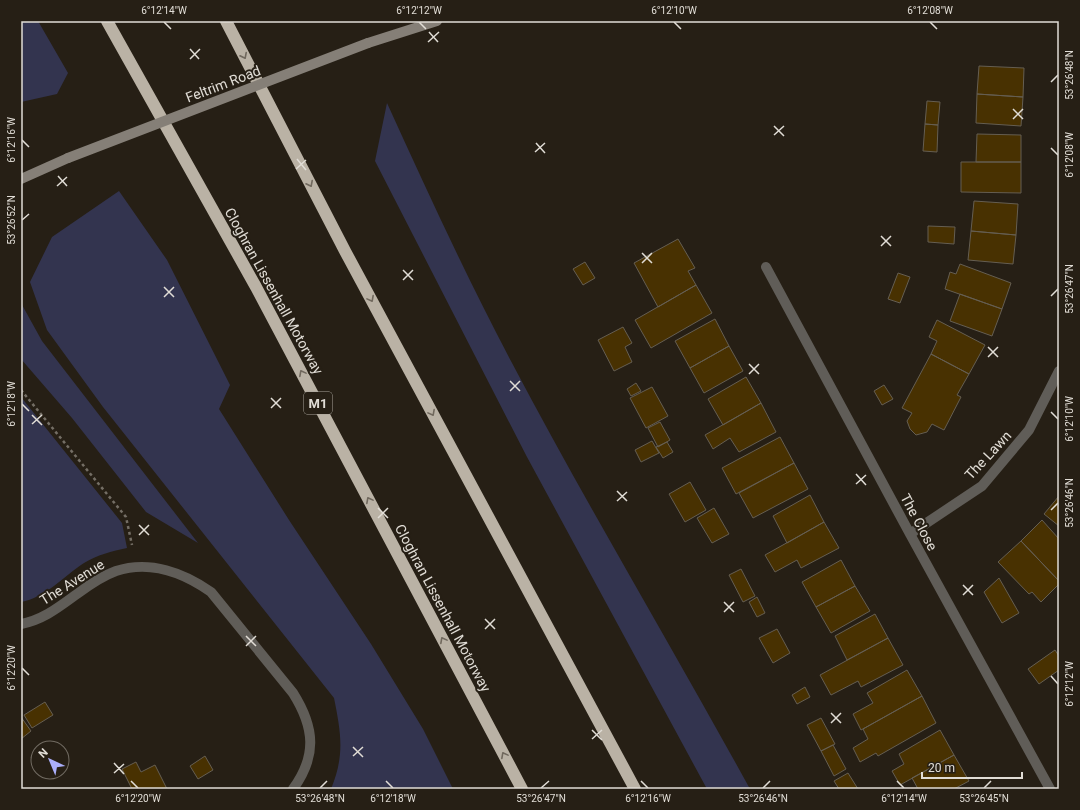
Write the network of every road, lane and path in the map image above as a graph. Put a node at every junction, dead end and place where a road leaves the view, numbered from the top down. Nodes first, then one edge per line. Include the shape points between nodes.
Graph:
1 (107, 21) edge
2 (226, 21) edge
3 (437, 21) edge
4 (21, 179) edge
5 (766, 267) dead end
6 (1059, 371) edge
7 (21, 390) edge
8 (910, 534) junction
9 (133, 549) dead end
10 (21, 624) edge
11 (293, 789) edge
12 (522, 789) edge
13 (636, 789) edge
14 (1050, 789) edge

12 -> 1 highway, Cloghran Lissenhall Motorway / M1 via 256,287
2 -> 13 highway via 345,251
3 - 4 street, Feltrim Road, bridge via 368,43 68,158
5 - 8 street, The Close
6 - 8 street, The Lawn via 1029,430 982,486
7 - 9 path via 126,517
8 - 14 street, The Close
10 - 11 street, The Avenue via 52,613 94,582 117,571 157,568 174,571 194,580 211,592 302,706 311,739 310,757 303,775

